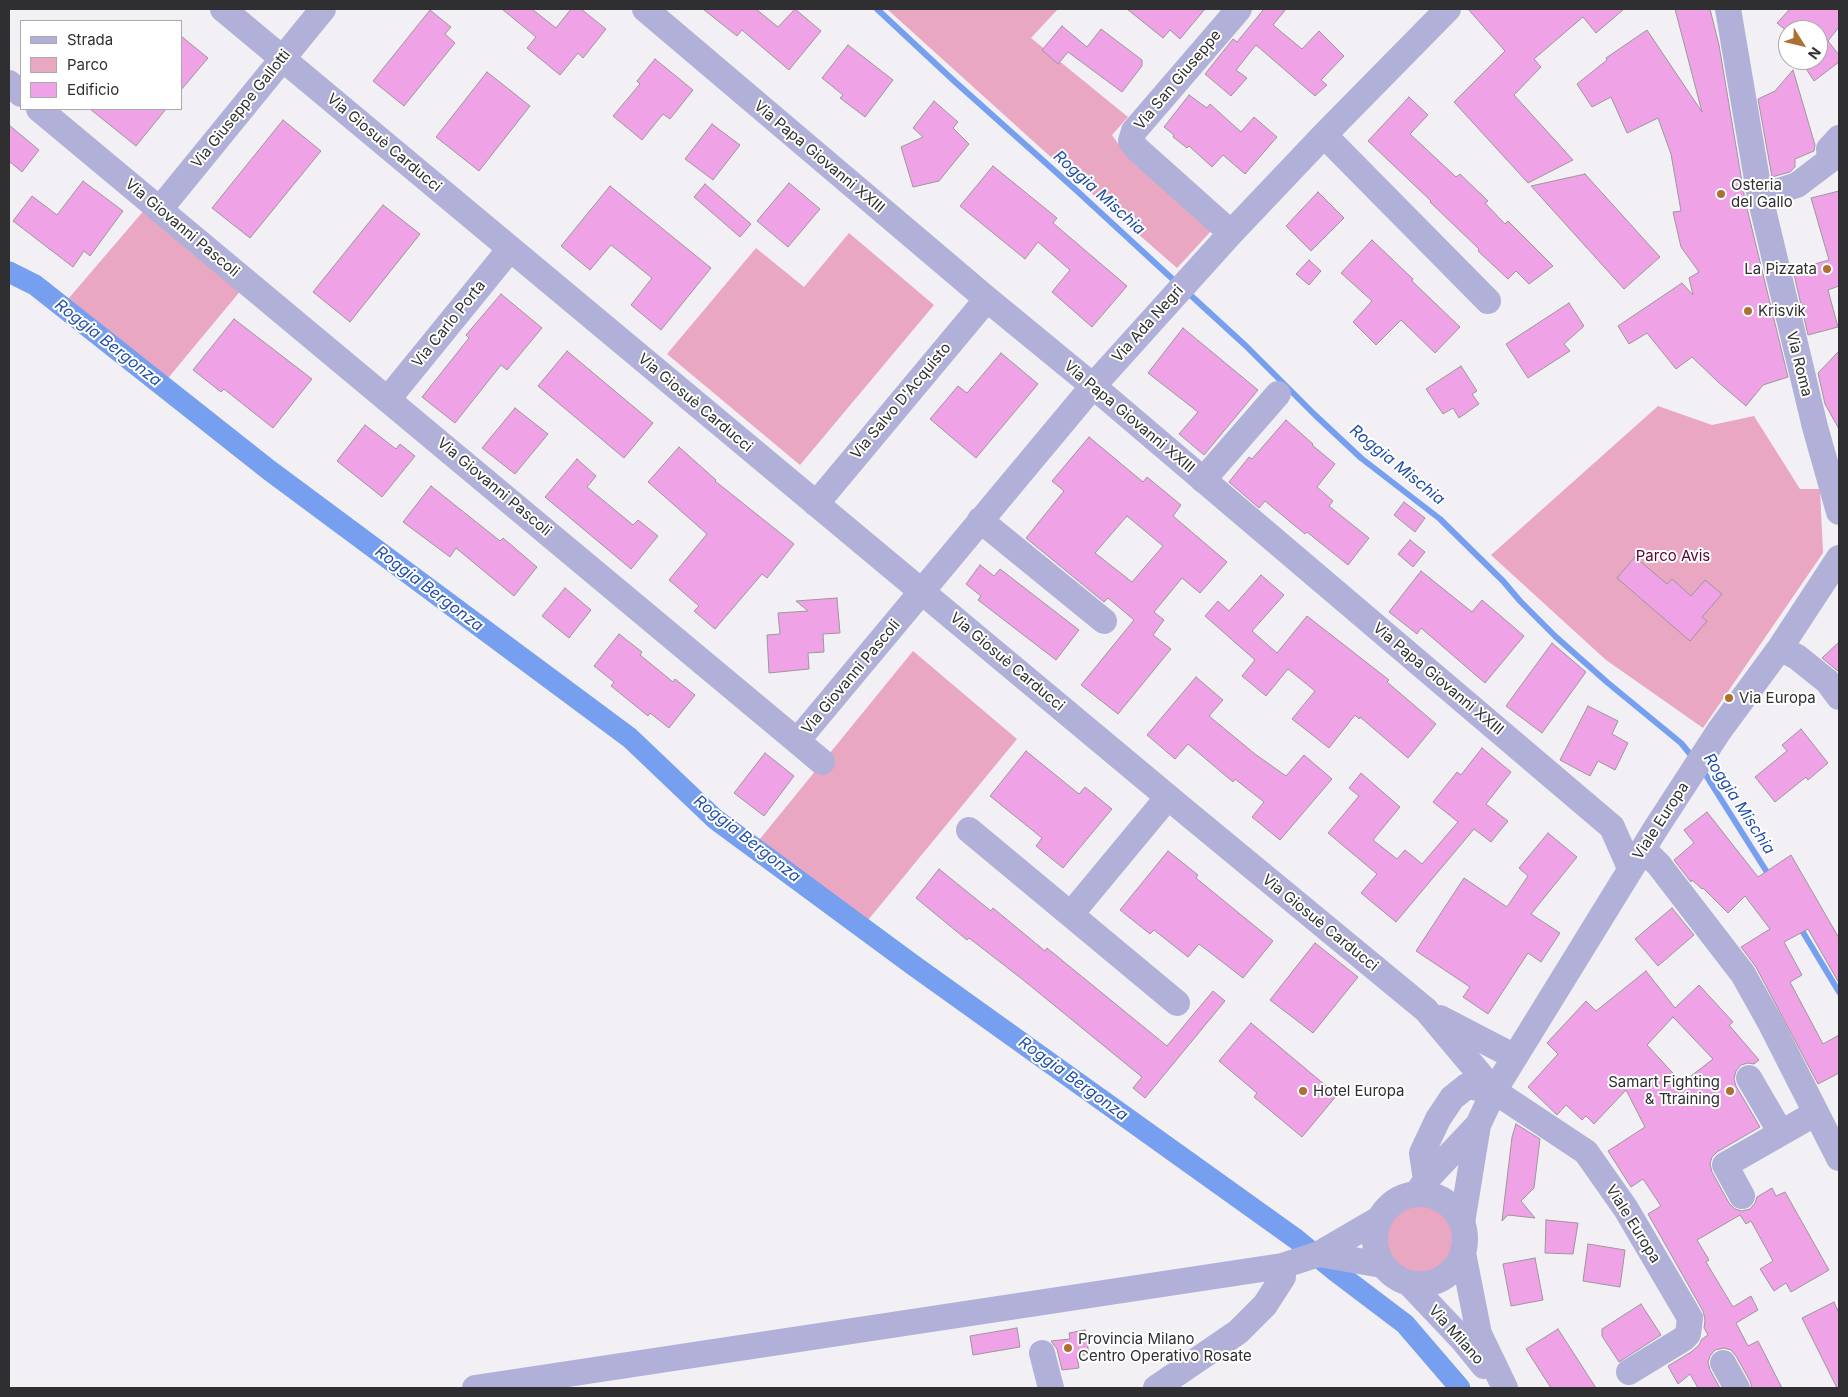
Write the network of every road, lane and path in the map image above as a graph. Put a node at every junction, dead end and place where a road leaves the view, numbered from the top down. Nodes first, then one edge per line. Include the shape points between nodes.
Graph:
1 (223, 9) edge
2 (323, 9) edge
3 (645, 9) edge
4 (1239, 9) edge
5 (1448, 9) edge
6 (1728, 9) edge
7 (282, 58) junction
8 (9, 83) edge
9 (20, 93) edge
10 (41, 110) edge
11 (1324, 135) junction
12 (1839, 138) edge
13 (1760, 197) junction
14 (160, 209) junction
15 (1231, 233) junction
16 (510, 249) junction
17 (986, 299) junction
18 (1488, 301) dead end
19 (1093, 386) junction
20 (1278, 394) dead end
21 (388, 399) junction
22 (1203, 480) junction
23 (816, 504) junction
24 (1839, 512) edge
25 (980, 520) junction
26 (1839, 558) edge
27 (921, 591) junction
28 (1104, 621) dead end
29 (1780, 648) junction
30 (1839, 697) edge
31 (797, 741) junction
32 (822, 762) dead end
33 (1168, 797) junction
34 (1612, 827) junction
35 (969, 830) dead end
36 (1643, 848) junction
37 (1071, 914) junction
38 (1177, 1003) dead end
39 (1426, 1010) junction
40 (1515, 1057) junction
41 (1749, 1078) dead end
42 (1494, 1091) junction
43 (1816, 1113) junction
44 (1478, 1125) junction
45 (1781, 1133) junction
46 (1839, 1158) edge
47 (1421, 1187) junction
48 (1742, 1196) dead end
49 (1379, 1219) junction
50 (1462, 1223) junction
51 (1463, 1253) junction
52 (1319, 1254) junction
53 (1382, 1265) junction
54 (1282, 1266) junction
55 (1408, 1283) junction
56 (1042, 1353) dead end
57 (1723, 1363) dead end
58 (1629, 1372) dead end
59 (475, 1388) edge
60 (1051, 1388) edge
61 (1156, 1388) edge
62 (1504, 1388) edge
63 (1737, 1388) edge

1 - 7 street, Via Giosuè Carducci
2 - 7 street, Via Giuseppe Gallotti
3 - 17 street, Via Papa Giovanni XXIII
4 - 15 street, Via San Giuseppe via 1134,131 1131,141
5 - 11 street, Via Ada Negri
6 - 13 street, Via Roma
7 - 14 street, Via Giuseppe Gallotti
7 - 16 street, Via Giosuè Carducci
8 - 9 street
10 - 14 street, Via Giovanni Pascoli
11 - 15 street, Via Ada Negri
11 - 18 street
12 - 13 street via 1829,149 1830,160 1796,185
13 - 24 street, Via Roma via 1814,426
14 - 21 street, Via Giovanni Pascoli
15 - 19 street, Via Ada Negri
16 - 21 street, Via Carlo Porta
16 - 23 street, Via Giosuè Carducci
17 - 19 street, Via Papa Giovanni XXIII
17 - 23 street, Via Salvo D'Acquisto
19 - 22 street, Via Papa Giovanni XXIII
19 - 25 street, Via Ada Negri
20 - 22 street
21 - 31 street, Via Giovanni Pascoli
22 - 34 street, Via Papa Giovanni XXIII
23 - 27 street, Via Giosuè Carducci
25 - 27 street, Via Ada Negri
25 - 28 street
26 - 29 street, Viale Europa
27 - 31 street, Via Giovanni Pascoli
27 - 33 street, Via Giosuè Carducci
29 - 30 street via 1812,669
29 - 36 street, Viale Europa via 1719,732
31 - 32 street
33 - 37 street
33 - 39 street, Via Giosuè Carducci
34 - 36 street
34 - 36 street via 1622,824
35 - 37 street
36 - 40 street, Viale Europa
36 - 43 street via 1742,974
37 - 38 street
39 - 40 street, Via Giosuè Carducci
39 - 42 street, Via Giosuè Carducci
40 - 42 street, Viale Europa
41 - 45 street
42 - 44 street, Viale Europa
42 - 47 street via 1467,1086 1452,1098 1422,1153
42 - 58 street, Viale Europa via 1586,1152 1626,1210 1690,1318 1688,1334 1683,1339
43 - 45 street
43 - 46 street
44 - 47 street, Viale Europa
44 - 50 street, Viale Europa
45 - 48 street via 1725,1165
47 - 49 street via 1394,1202
47 - 50 street via 1449,1204
49 - 52 street
49 - 53 street via 1374,1243
50 - 51 street
51 - 55 street via 1456,1267 1444,1277 1430,1284
51 - 62 street, Via Milano via 1479,1334
52 - 53 street
52 - 54 street
53 - 55 street via 1396,1278
54 - 59 street
54 - 61 street via 1283,1277 1265,1305 1238,1332
55 - 62 street, Via Milano
56 - 60 street
57 - 63 street

